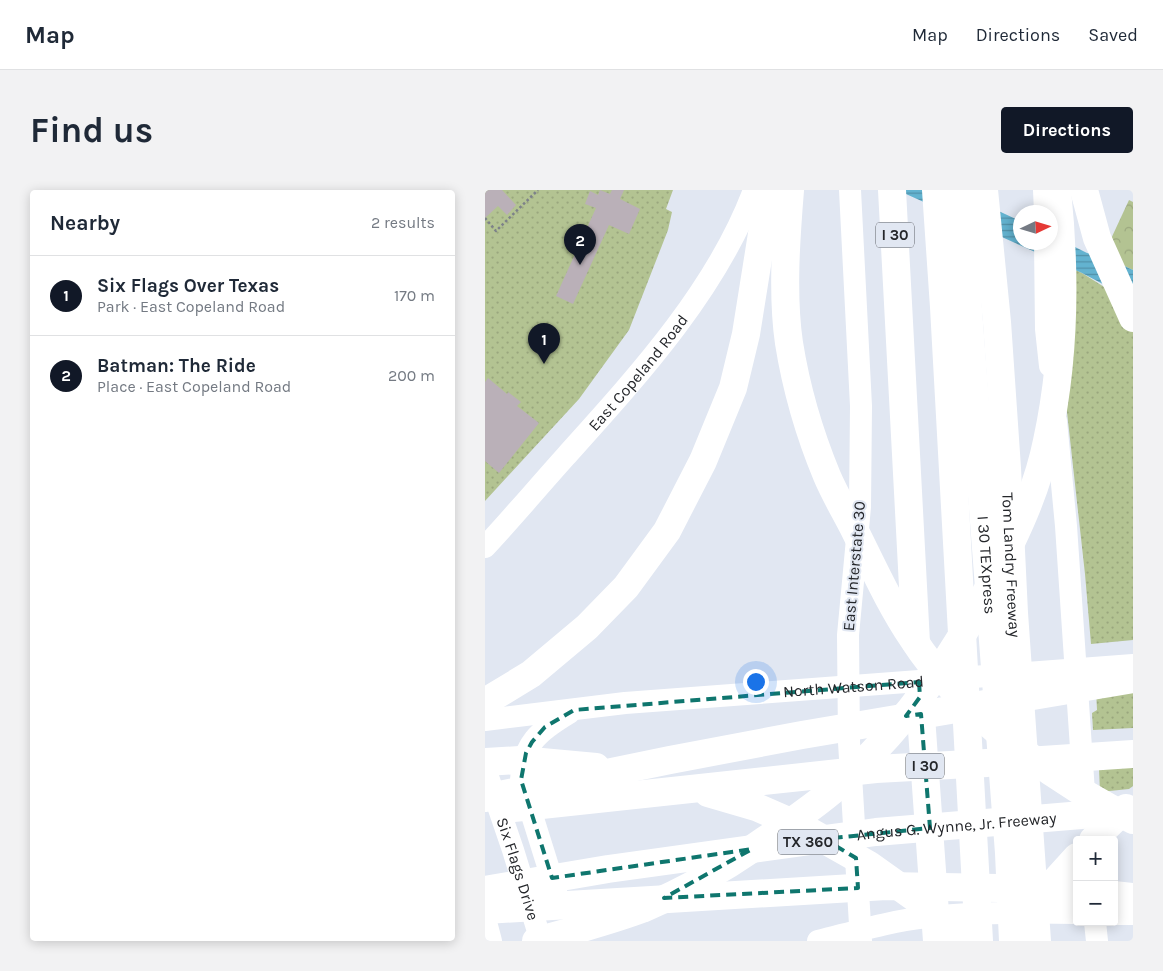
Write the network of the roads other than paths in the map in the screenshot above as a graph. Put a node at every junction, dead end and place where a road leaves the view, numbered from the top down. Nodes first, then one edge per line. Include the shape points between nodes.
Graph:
1 (754, 190) edge
2 (769, 190) edge
3 (790, 190) edge
4 (850, 190) edge
5 (892, 190) edge
6 (936, 190) edge
7 (959, 190) edge
8 (984, 190) edge
9 (1044, 190) edge
10 (1057, 190) edge
11 (1084, 190) edge
12 (1045, 205) edge
13 (1045, 250) edge
14 (956, 311) junction
15 (1133, 318) edge
16 (490, 541) edge
17 (1133, 665) edge
18 (1133, 679) edge
19 (485, 702) edge
20 (574, 710) junction
21 (485, 720) edge
22 (1133, 754) edge
23 (485, 762) edge
24 (485, 768) edge
25 (485, 798) edge
26 (1133, 802) edge
27 (485, 811) edge
28 (1133, 811) edge
29 (1133, 820) edge
30 (1087, 836) edge
31 (1097, 836) edge
32 (1073, 861) edge
33 (485, 890) edge
34 (1073, 893) edge
35 (1118, 895) edge
36 (1133, 897) edge
37 (1036, 909) junction
38 (485, 910) edge
39 (1073, 913) edge
40 (1118, 914) edge
41 (1133, 914) edge
42 (485, 918) edge
43 (1095, 926) edge
44 (491, 941) edge
45 (536, 941) edge
46 (541, 941) edge
47 (571, 941) edge
48 (818, 941) edge
49 (861, 941) edge
50 (937, 941) edge
51 (966, 941) edge
52 (979, 941) edge
53 (1012, 941) edge
54 (1037, 941) edge
55 (1048, 941) edge
56 (1097, 941) edge

1 - 16 main road, East Copeland Road via 723,256 676,328 615,402
2 - 19 highway via 746,334 733,388 703,461 667,531 626,587 587,627 531,674
3 - 29 highway via 785,275 789,343 803,406 827,476 888,597 913,640 960,697 985,720 1055,775
4 - 49 main road, East Interstate 30 via 861,406 860,506 848,635 849,722
5 - 50 highway, I 30 via 917,668
6 - 14 highway, I 30 TEXpress
7 - 14 highway, I 30 TEXpress
8 - 37 highway, Tom Landry Freeway via 997,322
9 - 12 main road
10 - 45 highway via 1064,296 1060,371 1035,488 973,618 913,708 838,786 742,857 644,908
11 - 15 highway via 1097,238
13 - 30 main road via 1047,329 1066,526
14 - 52 highway, I 30 TEXpress
14 - 53 highway, I 30 TEXpress via 1009,853
17 - 20 main road, North Watson Road
18 - 25 highway via 802,735
20 - 21 main road, North Watson Road
20 - 47 main road via 545,727 532,742 525,753 521,780
22 - 27 highway via 876,769
23 - 51 highway via 565,763 635,773 756,807 800,826 869,865 921,902
24 - 46 main road, Six Flags Drive
26 - 31 highway
28 - 33 highway, Angus G. Wynne, Jr. Freeway / TX 360 via 876,832 608,869
32 - 53 highway via 1037,901
34 - 38 highway via 886,886
35 - 36 highway
37 - 54 highway, Tom Landry Freeway
37 - 55 highway
39 - 48 main road via 1015,912 926,917
40 - 41 main road
42 - 44 main road
43 - 56 main road

